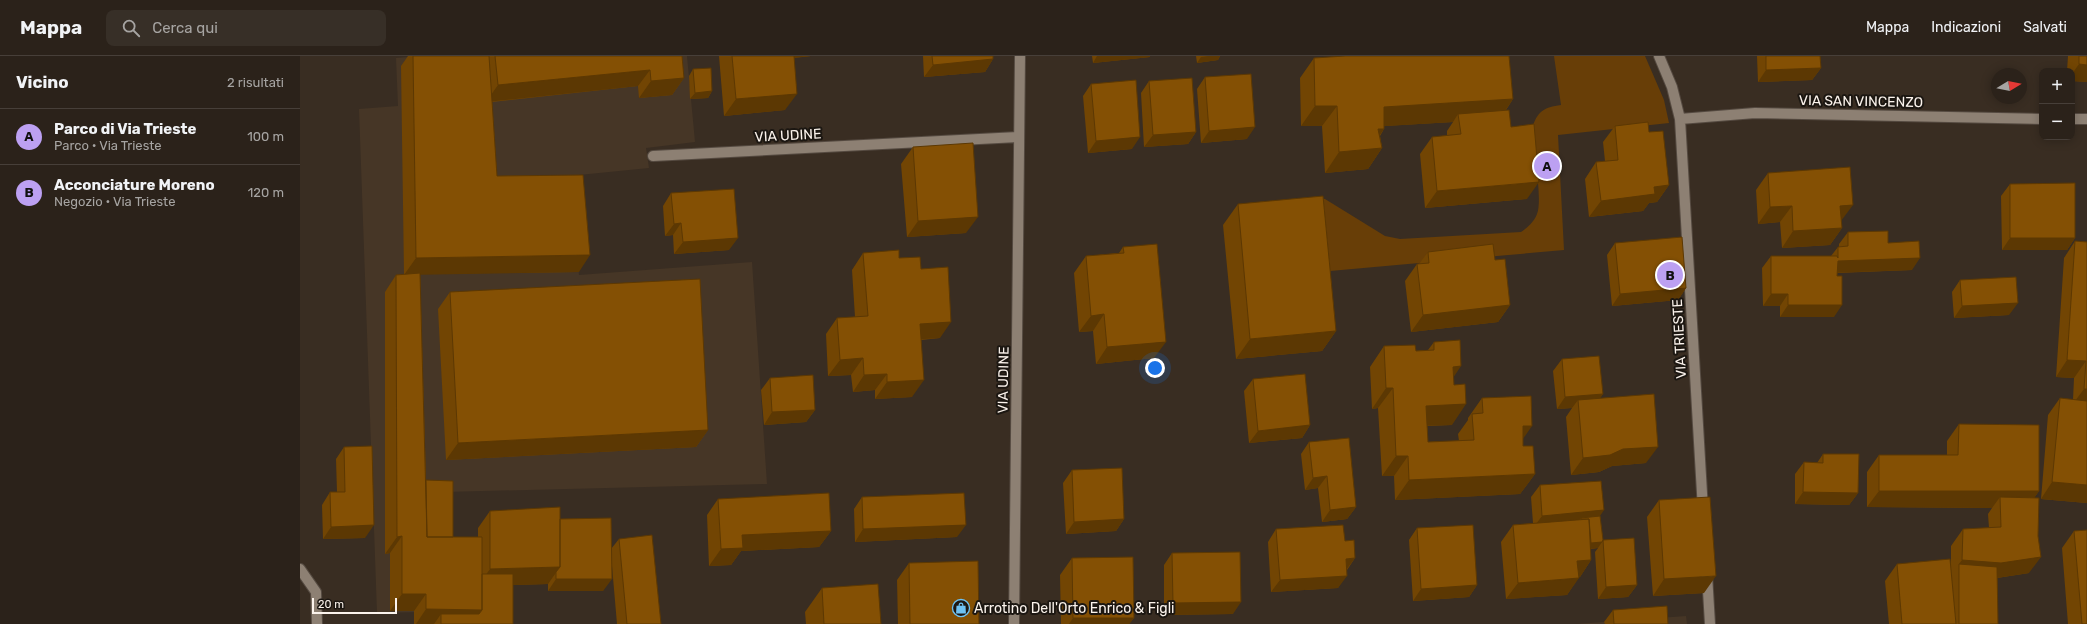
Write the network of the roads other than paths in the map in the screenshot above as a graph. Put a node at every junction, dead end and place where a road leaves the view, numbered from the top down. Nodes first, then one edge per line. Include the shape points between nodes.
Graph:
1 (1020, 56) edge
2 (1659, 56) edge
3 (1680, 119) junction
4 (2039, 119) edge
5 (2075, 119) edge
6 (2087, 119) edge
7 (1019, 137) junction
8 (653, 156) dead end
9 (1704, 523) edge
10 (1707, 563) edge
11 (300, 569) edge
12 (317, 624) edge
13 (1014, 624) edge
14 (1710, 624) edge

1 - 7 street, VIA UDINE
2 - 3 street, VIA TRIESTE via 1672,87
3 - 4 street, VIA SAN VINCENZO via 1755,113
3 - 9 street, VIA TRIESTE
5 - 6 street
7 - 8 street, VIA UDINE
7 - 13 street, VIA UDINE
10 - 14 street
11 - 12 street via 316,592

